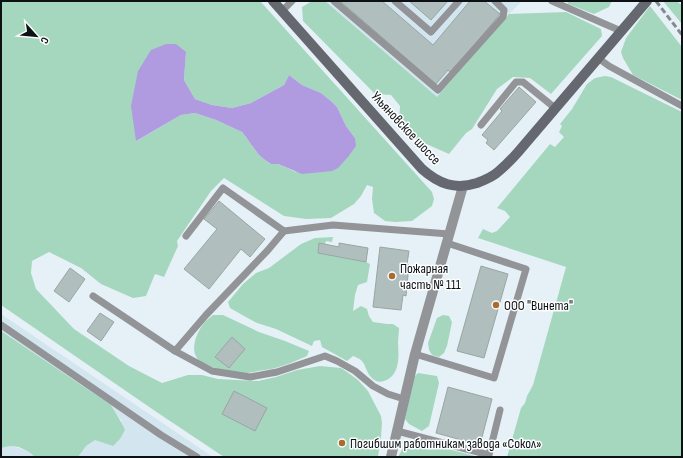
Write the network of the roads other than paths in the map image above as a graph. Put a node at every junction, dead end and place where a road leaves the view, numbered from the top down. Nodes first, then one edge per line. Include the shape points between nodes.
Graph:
1 (274, 1) edge
2 (292, 1) edge
3 (334, 1) edge
4 (395, 1) edge
5 (459, 1) edge
6 (495, 1) edge
7 (552, 1) edge
8 (647, 1) edge
9 (282, 11) junction
10 (621, 31) junction
11 (598, 58) junction
12 (682, 106) edge
13 (555, 108) junction
14 (481, 125) dead end
15 (463, 186) junction
16 (284, 231) junction
17 (186, 236) dead end
18 (448, 239) junction
19 (93, 296) dead end
20 (1, 325) edge
21 (175, 351) junction
22 (415, 354) junction
23 (404, 399) junction
24 (500, 410) dead end
25 (397, 431) junction
26 (197, 457) edge
27 (391, 457) edge

1 - 9 main road, Ульяновское шоссе
2 - 9 lane
3 - 6 lane via 438,90 503,17 504,10
4 - 5 lane via 431,32
7 - 10 lane
8 - 10 main road, Ульяновское шоссе
9 - 15 main road, Ульяновское шоссе via 422,169 441,182 451,186
10 - 11 main road, Ульяновское шоссе
11 - 12 lane
11 - 13 main road, Ульяновское шоссе
13 - 14 lane via 523,82 516,82
13 - 15 main road, Ульяновское шоссе via 499,172 482,181
15 - 18 street
16 - 17 lane via 223,188
16 - 18 lane via 333,226
16 - 21 lane
18 - 22 street
18 - 22 lane via 526,269 494,378
19 - 21 lane
20 - 26 lane
21 - 23 lane via 212,371 250,377 277,372 325,356 355,371 373,386
22 - 23 street
23 - 25 street
24 - 25 lane via 489,455
25 - 27 street

